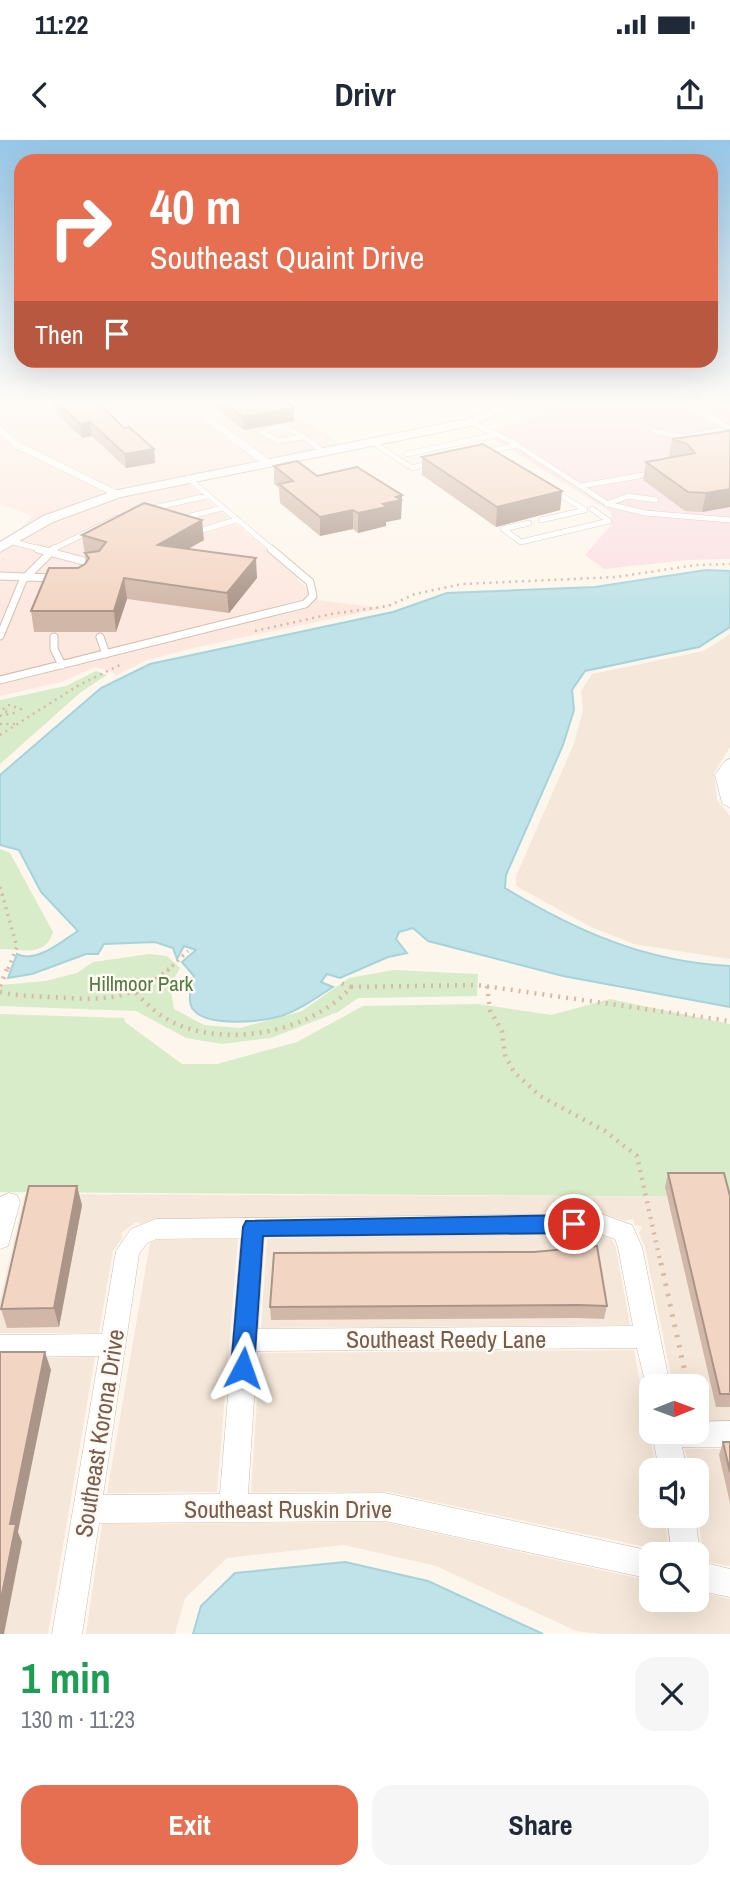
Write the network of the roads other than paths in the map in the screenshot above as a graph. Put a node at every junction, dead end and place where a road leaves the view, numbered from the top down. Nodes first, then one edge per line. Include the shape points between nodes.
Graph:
1 (70, 471) edge
2 (221, 471) edge
3 (557, 471) edge
4 (666, 471) edge
5 (188, 478) junction
6 (581, 486) junction
7 (551, 489) edge
8 (118, 494) junction
9 (207, 496) junction
10 (656, 500) dead end
11 (608, 504) junction
12 (667, 507) dead end
13 (222, 508) junction
14 (588, 509) junction
15 (139, 511) edge
16 (126, 515) edge
17 (669, 516) junction
18 (236, 520) junction
19 (541, 520) dead end
20 (730, 520) edge
21 (167, 523) edge
22 (528, 523) dead end
23 (196, 532) edge
24 (5, 545) edge
25 (50, 552) junction
26 (99, 565) edge
27 (0, 576) edge
28 (25, 578) junction
29 (63, 579) edge
30 (0, 636) edge
31 (54, 637) dead end
32 (100, 637) dead end
33 (106, 654) junction
34 (62, 665) junction
35 (0, 680) edge
36 (730, 764) edge
37 (730, 803) edge
38 (9, 1202) dead end
39 (253, 1227) junction
40 (0, 1240) edge
41 (648, 1337) junction
42 (245, 1340) junction
43 (113, 1345) junction
44 (0, 1346) edge
45 (655, 1374) edge
46 (709, 1434) edge
47 (730, 1434) edge
48 (87, 1508) junction
49 (233, 1508) junction
50 (639, 1562) edge
51 (709, 1578) edge
52 (730, 1583) edge
53 (67, 1634) edge

1 - 8 street
2 - 5 street
3 - 6 lane
4 - 6 lane
5 - 8 street
5 - 9 lane
6 - 11 lane
7 - 14 lane
8 - 24 street via 48,519
9 - 13 lane
9 - 15 lane
10 - 11 lane via 628,496
11 - 14 lane
11 - 17 lane
12 - 17 lane
13 - 18 lane
13 - 21 lane
14 - 19 lane
14 - 22 lane via 609,521 521,542 503,529
16 - 25 lane via 85,531
17 - 20 lane
18 - 23 lane
18 - 33 lane via 310,582 313,596 305,604
24 - 25 lane
25 - 26 lane
25 - 28 lane
27 - 28 lane
28 - 29 lane
28 - 30 lane
31 - 34 lane
32 - 33 lane
33 - 34 lane
34 - 35 lane
36 - 37 street via 723,775
38 - 40 street
39 - 41 street via 601,1224 624,1232
39 - 42 street
39 - 43 street, Southeast Korona Drive via 156,1228 139,1236 128,1251
41 - 42 street, Southeast Reedy Lane
41 - 45 street
42 - 49 street
43 - 44 street
43 - 48 street, Southeast Korona Drive
46 - 47 street
48 - 49 street, Southeast Ruskin Drive
48 - 53 street, Southeast Korona Drive
49 - 50 street, Southeast Ruskin Drive via 385,1507
51 - 52 street

